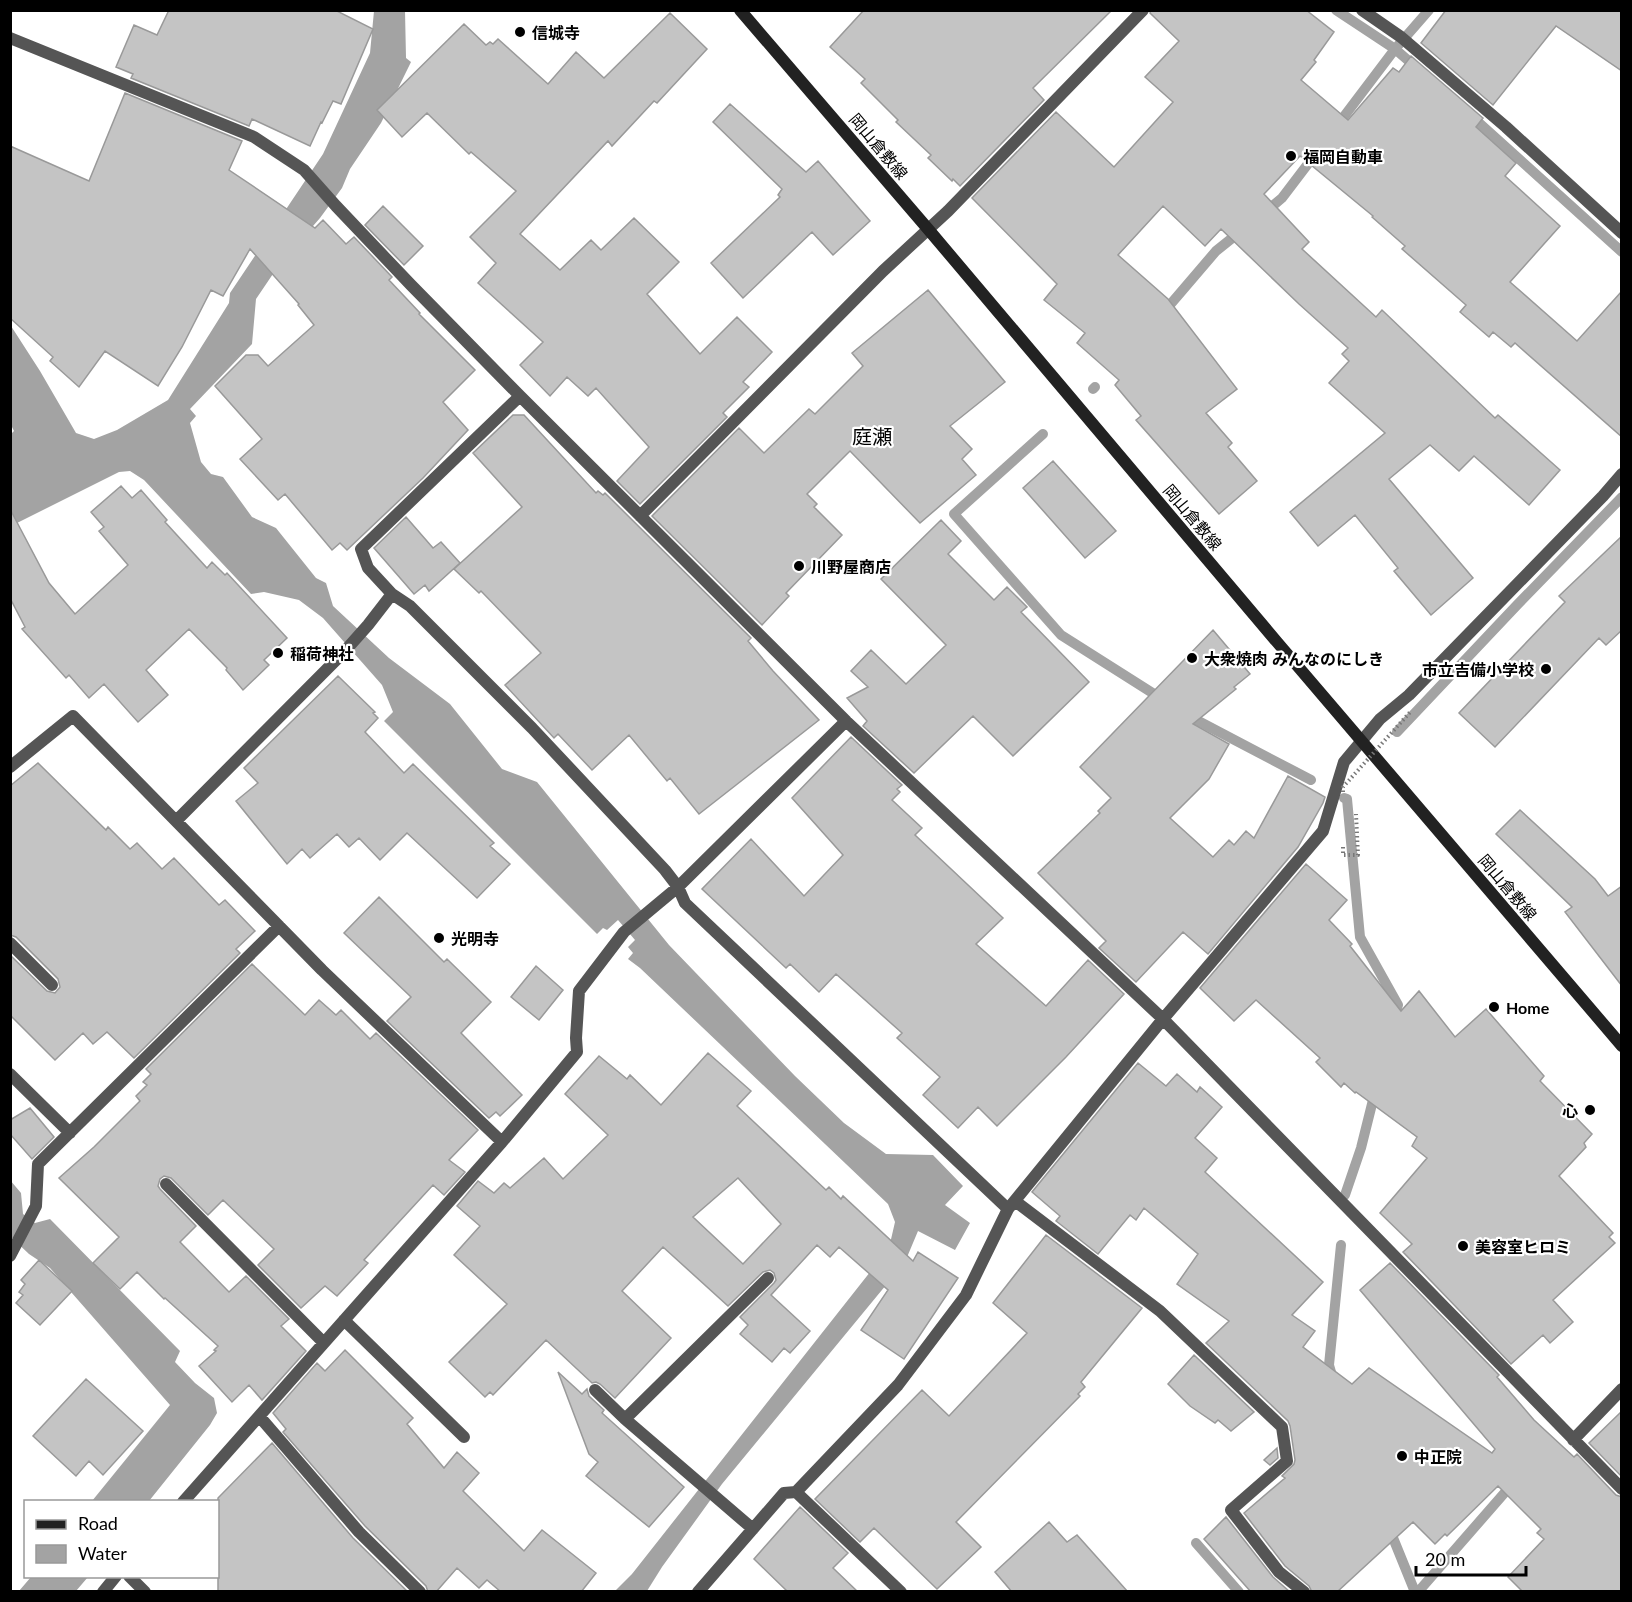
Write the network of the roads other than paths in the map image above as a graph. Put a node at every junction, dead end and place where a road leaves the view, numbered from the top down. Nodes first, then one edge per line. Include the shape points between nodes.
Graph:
1 (740, 10) edge
2 (1143, 10) edge
3 (1362, 10) edge
4 (10, 38) edge
5 (928, 229) junction
6 (1622, 233) edge
7 (520, 396) junction
8 (1622, 474) edge
9 (640, 516) junction
10 (392, 594) junction
11 (846, 721) junction
12 (1361, 740) junction
13 (10, 767) edge
14 (176, 821) junction
15 (678, 887) junction
16 (279, 926) junction
17 (10, 943) edge
18 (52, 985) dead end
19 (1163, 1019) junction
20 (1622, 1046) edge
21 (10, 1074) edge
22 (70, 1133) junction
23 (502, 1142) junction
24 (166, 1184) dead end
25 (1012, 1205) junction
26 (12, 1253) edge
27 (768, 1278) dead end
28 (344, 1320) junction
29 (324, 1343) junction
30 (1622, 1389) edge
31 (595, 1390) dead end
32 (259, 1416) junction
33 (625, 1419) junction
34 (464, 1437) dead end
35 (1573, 1440) junction
36 (1622, 1489) edge
37 (796, 1492) junction
38 (185, 1500) edge
39 (753, 1528) junction
40 (114, 1578) edge
41 (131, 1578) edge
42 (103, 1592) edge
43 (145, 1592) edge
44 (420, 1592) edge
45 (698, 1592) edge
46 (900, 1592) edge
47 (1304, 1592) edge

1 - 5 main road, 岡山倉敷線
2 - 5 street
3 - 6 street via 1404,40 1506,127
4 - 7 street via 254,137 304,171
5 - 9 street
5 - 12 main road, 岡山倉敷線
7 - 9 street
7 - 10 street via 361,549 368,568
8 - 12 street
9 - 11 street
10 - 14 street via 344,652
10 - 15 street via 411,606 532,728
11 - 15 street
11 - 19 street
12 - 19 street via 1344,762 1323,831
12 - 20 main road, 岡山倉敷線
13 - 14 street via 73,716
14 - 16 street
15 - 23 street via 624,932 579,991 577,1052
15 - 25 street via 685,903
16 - 22 street
16 - 23 street
17 - 18 street
19 - 25 street
19 - 35 street
21 - 22 street
22 - 26 street via 38,1164 36,1206
23 - 28 street
24 - 29 street
25 - 37 street via 966,1295 898,1385
25 - 47 street via 1160,1311 1282,1427 1287,1461 1231,1510 1279,1572
27 - 33 street
28 - 29 street
28 - 34 street
29 - 32 street
30 - 35 street
31 - 33 street
32 - 38 street
32 - 44 street via 359,1532
33 - 39 street
35 - 36 street
37 - 39 street via 784,1493
37 - 46 street
39 - 45 street
40 - 42 street
41 - 43 street

